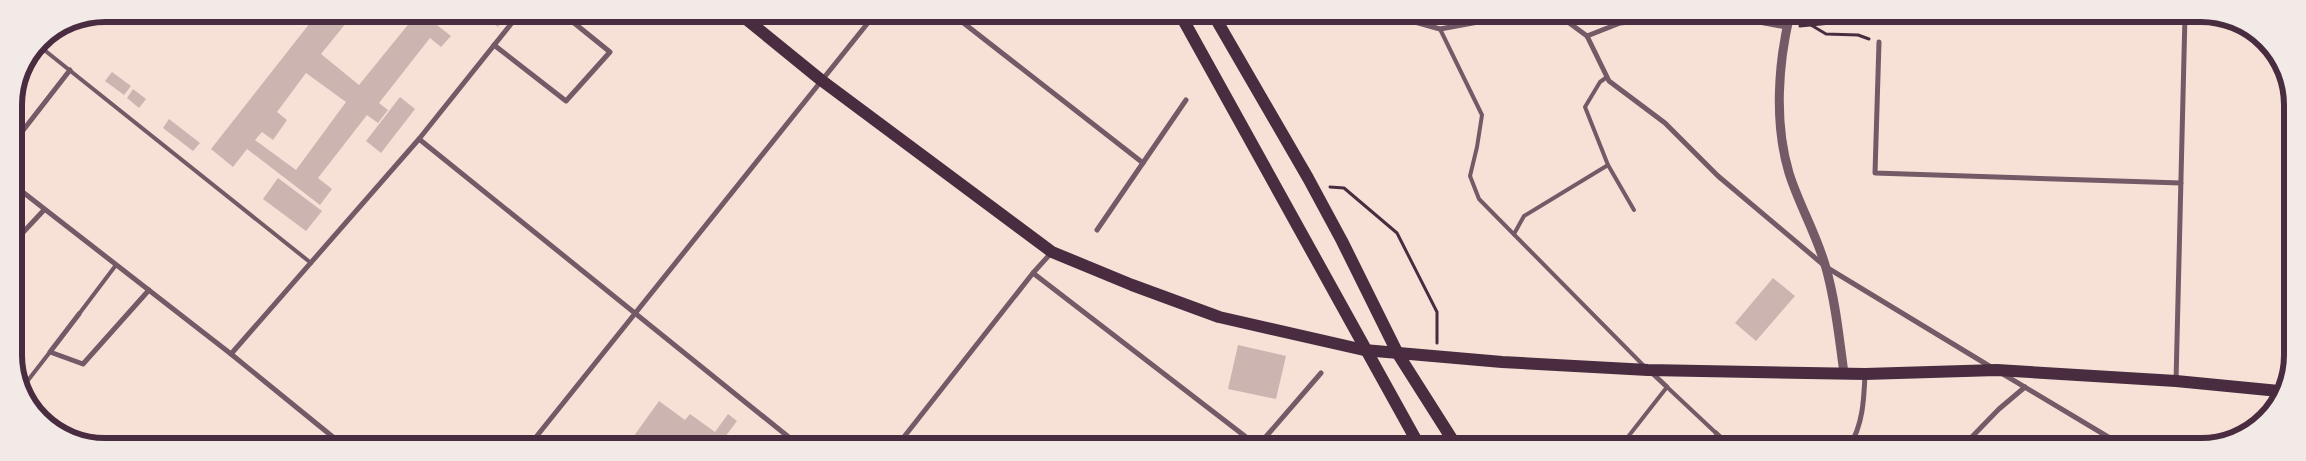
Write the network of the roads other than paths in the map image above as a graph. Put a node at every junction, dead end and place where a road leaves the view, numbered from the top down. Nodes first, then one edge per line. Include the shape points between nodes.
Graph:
1 (513, 22) edge
2 (573, 22) edge
3 (750, 22) edge
4 (868, 22) edge
5 (962, 22) edge
6 (1184, 22) edge
7 (1218, 22) edge
8 (1415, 22) edge
9 (1478, 22) edge
10 (1567, 22) edge
11 (1631, 22) edge
12 (1788, 22) edge
13 (2185, 22) edge
14 (1440, 29) junction
15 (1587, 36) junction
16 (1879, 42) road end
17 (494, 46) junction
18 (44, 50) edge
19 (70, 70) junction
20 (1607, 77) junction
21 (821, 80) junction
22 (1186, 100) dead end
23 (22, 132) edge
24 (419, 139) junction
25 (1143, 163) junction
26 (1608, 166) junction
27 (2181, 183) junction
28 (22, 192) edge
29 (44, 210) junction
30 (1634, 210) dead end
31 (1096, 230) dead end
32 (22, 234) edge
33 (1514, 234) junction
34 (1052, 252) junction
35 (311, 263) junction
36 (116, 265) junction
37 (1826, 267) junction
38 (1033, 273) junction
39 (149, 290) junction
40 (79, 314) joint
41 (636, 314) junction
42 (1364, 350) junction
43 (50, 352) junction
44 (231, 354) junction
45 (1398, 354) junction
46 (1648, 370) junction
47 (1997, 370) junction
48 (1321, 373) dead end
49 (1844, 373) junction
50 (1865, 374) junction
51 (2176, 381) junction
52 (27, 382) edge
53 (1667, 387) junction
54 (2025, 387) junction
55 (2276, 391) edge
56 (1716, 433) joint
57 (334, 438) edge
58 (535, 438) edge
59 (791, 438) edge
60 (903, 438) edge
61 (1248, 438) edge
62 (1265, 438) edge
63 (1415, 438) edge
64 (1450, 438) edge
65 (1627, 438) edge
66 (1721, 438) edge
67 (1855, 438) edge
68 (1971, 438) edge
69 (2110, 438) edge

1 - 17 street
2 - 17 street via 610,52 566,101
3 - 21 main road
4 - 21 street
5 - 25 street
6 - 42 main road
7 - 45 main road via 1312,185
8 - 14 street
9 - 14 street
10 - 15 street
11 - 15 street
12 - 37 street via 1780,85 1781,132 1789,172
13 - 27 street
14 - 33 lane via 1482,115 1470,176 1479,199
15 - 20 street
16 - 27 street via 1875,173
17 - 24 street
18 - 19 lane
19 - 23 street
19 - 35 lane
20 - 26 lane via 1600,82 1585,107
20 - 37 street via 1665,122 1718,176
21 - 34 main road
21 - 41 street
22 - 25 street
24 - 35 street
24 - 41 street
25 - 31 street
26 - 30 lane
26 - 33 lane via 1524,216
27 - 51 street
28 - 29 street
29 - 32 street
29 - 36 street
33 - 46 lane
34 - 38 street
34 - 42 main road via 1219,317
35 - 44 street
36 - 39 street
36 - 40 lane
37 - 47 street
37 - 49 street
38 - 60 street
38 - 61 street
39 - 43 street via 84,364
39 - 44 street
40 - 43 street
41 - 58 street
41 - 59 street
42 - 45 main road
42 - 63 main road
43 - 52 lane
44 - 57 street
45 - 46 main road
45 - 64 main road
46 - 49 main road
46 - 53 street
47 - 50 main road
47 - 51 main road
47 - 54 street
48 - 62 street
49 - 50 main road
50 - 67 street via 1863,407
51 - 55 main road
53 - 56 lane
53 - 65 lane
54 - 68 street
54 - 69 street
56 - 66 street

